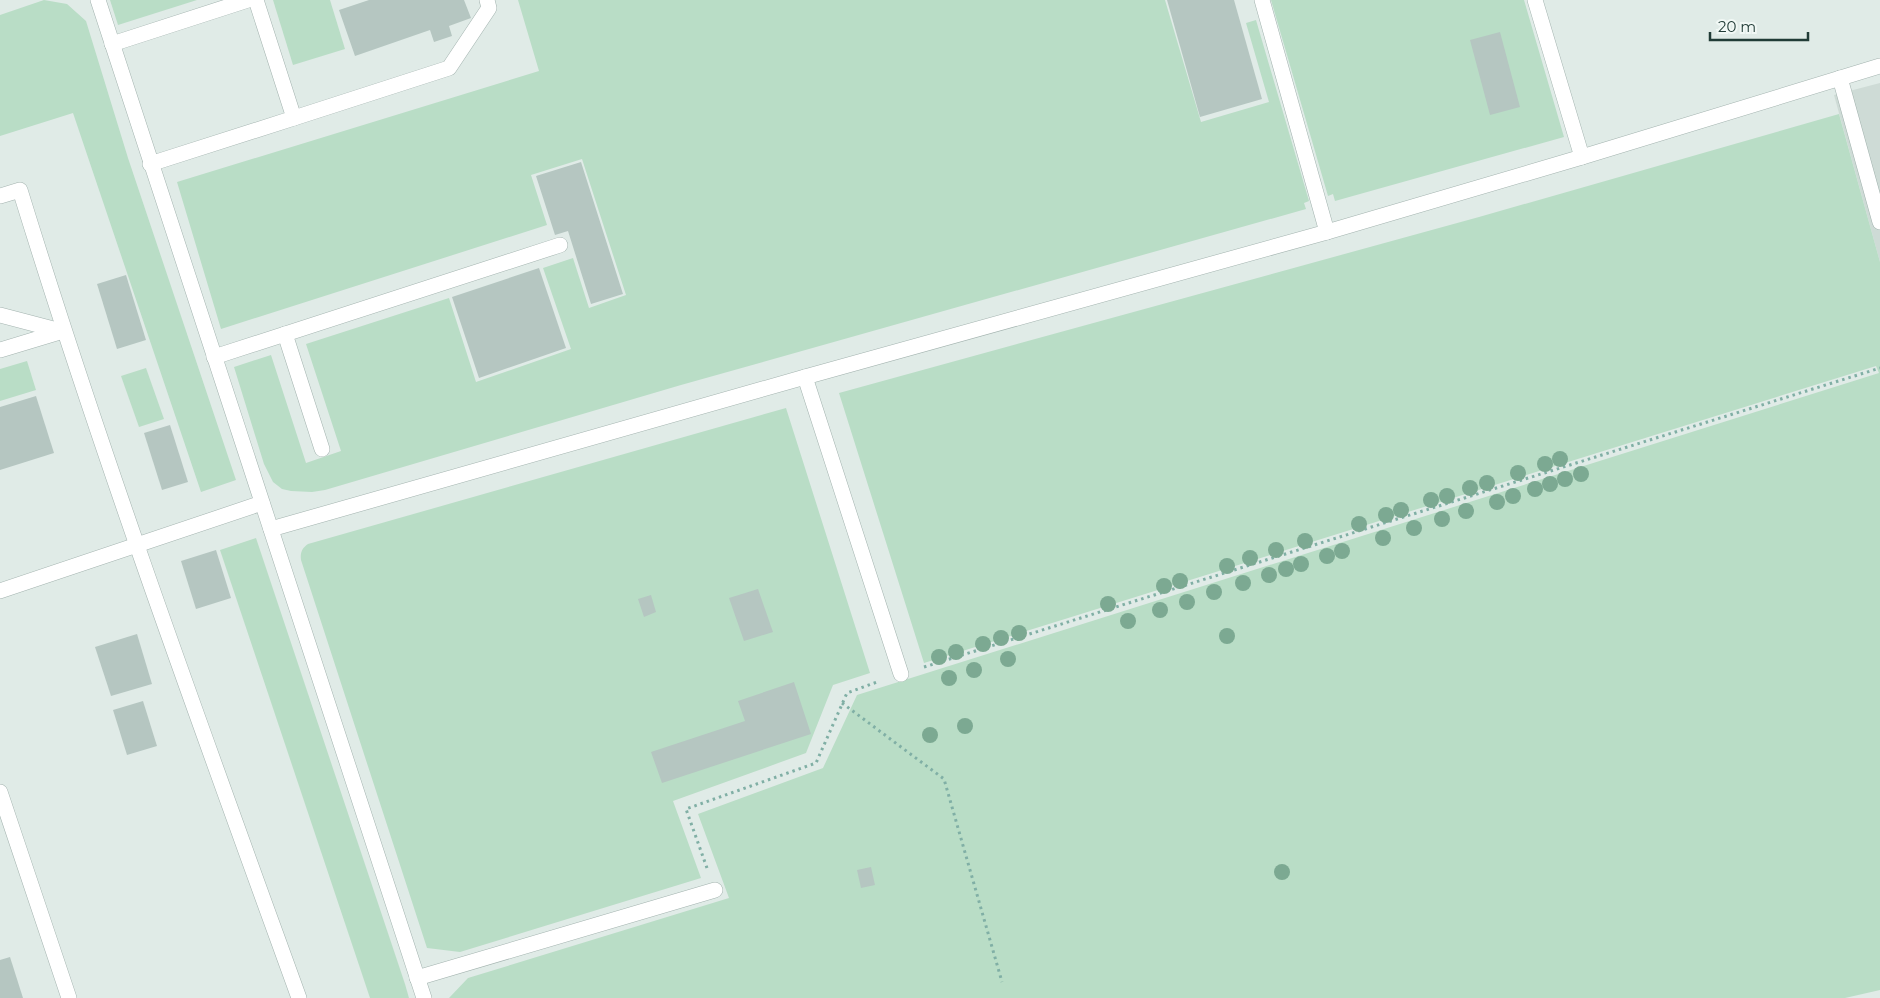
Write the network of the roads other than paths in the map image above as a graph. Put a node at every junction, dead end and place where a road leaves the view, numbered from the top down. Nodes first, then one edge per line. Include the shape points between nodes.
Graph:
1 (98, 0) edge
2 (248, 0) edge
3 (256, 0) edge
4 (487, 0) edge
5 (1262, 0) edge
6 (1535, 0) edge
7 (112, 44) junction
8 (1880, 66) edge
9 (1840, 78) junction
10 (294, 118) junction
11 (1582, 157) junction
12 (150, 164) junction
13 (0, 196) edge
14 (1880, 222) edge
15 (1327, 232) junction
16 (560, 245) dead end
17 (0, 315) edge
18 (63, 331) junction
19 (285, 334) junction
20 (0, 350) edge
21 (214, 357) junction
22 (805, 377) junction
23 (322, 449) dead end
24 (262, 503) junction
25 (271, 529) junction
26 (135, 544) junction
27 (0, 591) edge
28 (901, 674) road end
29 (0, 792) edge
30 (715, 890) road end
31 (417, 978) junction
32 (69, 998) edge
33 (298, 998) edge
34 (424, 998) edge

1 - 7 lane
2 - 7 lane
3 - 10 lane
4 - 10 lane via 489,8 449,68
5 - 15 lane
6 - 11 lane
7 - 12 lane
8 - 9 lane
9 - 11 lane
9 - 14 lane
10 - 12 lane
11 - 15 lane
12 - 21 lane
13 - 18 lane via 20,190
15 - 22 lane
16 - 19 lane
17 - 18 lane
18 - 20 lane
18 - 26 lane
19 - 21 lane
19 - 23 lane
21 - 24 lane
22 - 25 lane
22 - 28 lane
24 - 25 lane
24 - 26 lane
25 - 31 lane
26 - 27 lane
26 - 33 lane
29 - 32 lane
30 - 31 lane
31 - 34 lane

